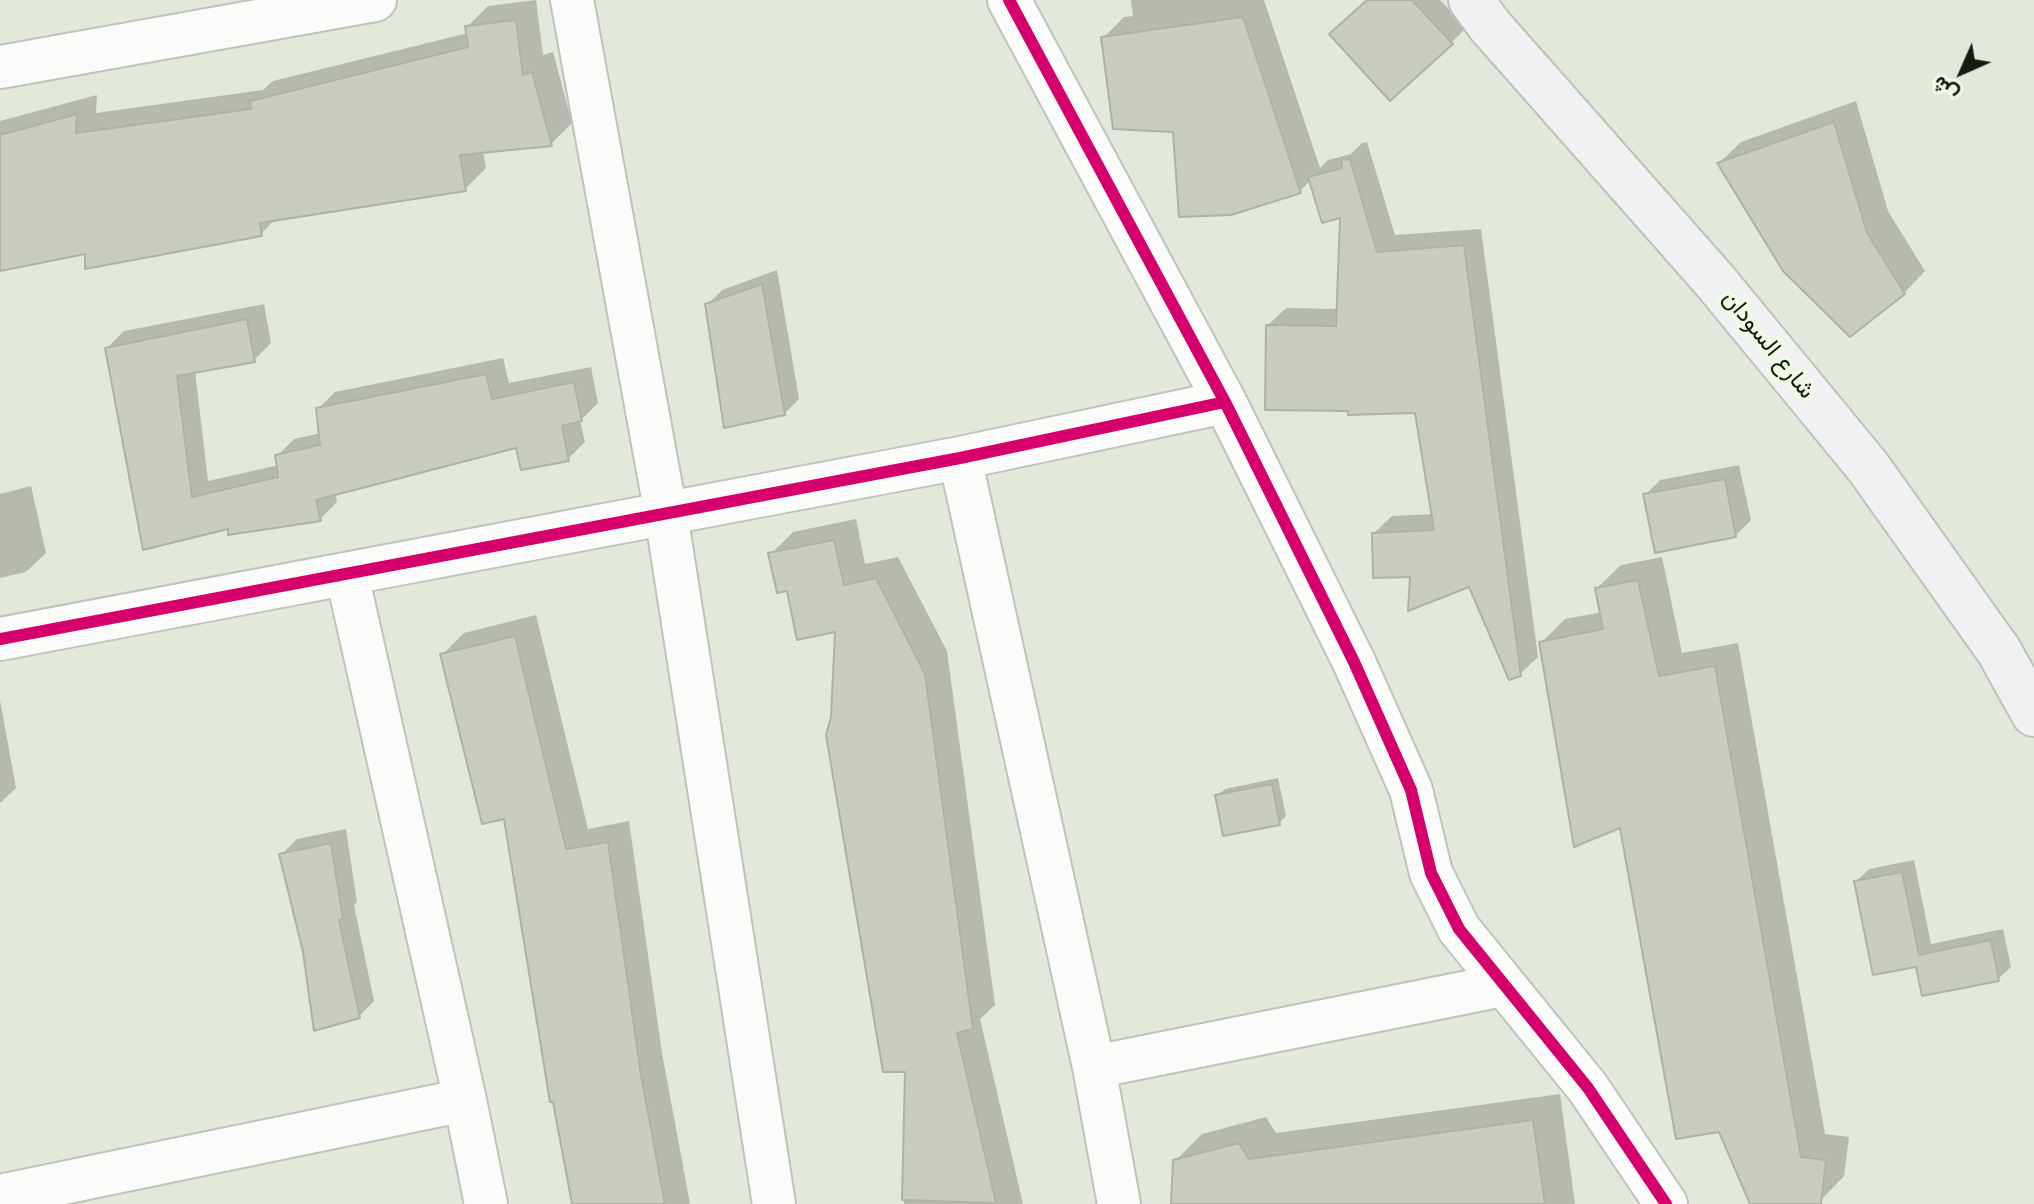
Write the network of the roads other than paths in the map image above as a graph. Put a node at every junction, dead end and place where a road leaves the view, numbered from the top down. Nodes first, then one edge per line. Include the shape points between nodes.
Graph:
1 (375, 0) edge
2 (572, 0) edge
3 (1009, 0) edge
4 (1471, 0) edge
5 (215, 13) edge
6 (0, 67) edge
7 (1225, 402) junction
8 (960, 458) junction
9 (666, 514) junction
10 (347, 575) junction
11 (0, 639) edge
12 (2034, 714) edge
13 (1503, 985) junction
14 (1094, 1067) junction
15 (465, 1100) junction
16 (0, 1196) edge
17 (486, 1204) edge
18 (774, 1204) edge
19 (1119, 1204) edge
20 (1666, 1204) edge

1 - 5 street
2 - 9 street
3 - 7 street
4 - 12 main road, شارع السودان via 1868,467 1999,651
5 - 6 street
7 - 8 street
7 - 13 street via 1411,790 1431,873 1459,929
8 - 9 street
8 - 14 street
9 - 10 street
9 - 18 street
10 - 11 street
10 - 15 street
13 - 14 street
13 - 20 street via 1588,1088
14 - 19 street
15 - 16 street
15 - 17 street

